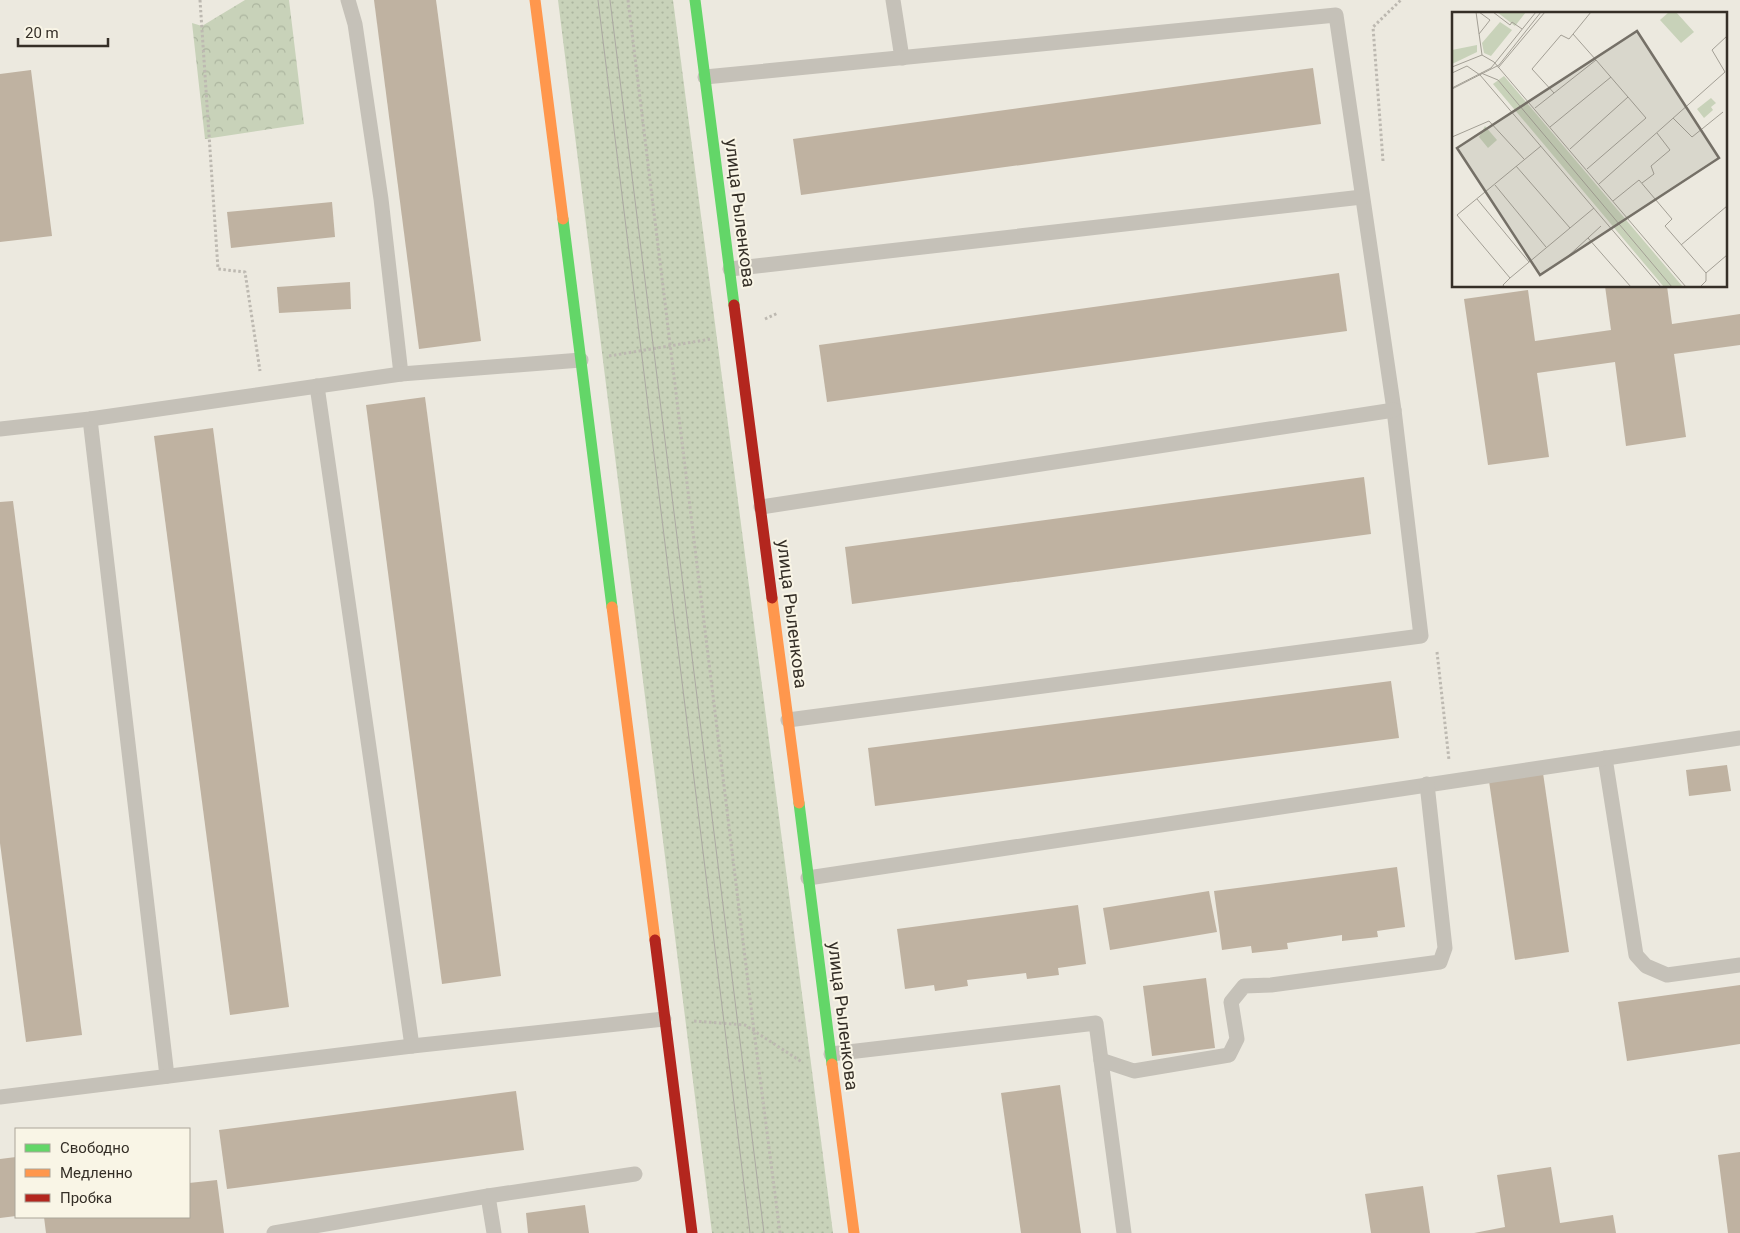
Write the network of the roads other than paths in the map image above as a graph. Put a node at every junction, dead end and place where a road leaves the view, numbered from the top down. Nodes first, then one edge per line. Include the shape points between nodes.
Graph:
1 (348, 0) edge
2 (535, 0) edge
3 (695, 0) edge
4 (893, 0) edge
5 (1334, 8) edge
6 (902, 58) junction
7 (705, 77) junction
8 (1362, 197) junction
9 (730, 269) junction
10 (581, 360) junction
11 (401, 374) junction
12 (317, 386) junction
13 (1394, 410) junction
14 (90, 419) junction
15 (0, 429) edge
16 (761, 506) junction
17 (788, 720) junction
18 (1740, 738) edge
19 (1605, 758) junction
20 (1427, 784) junction
21 (808, 878) junction
22 (1740, 964) edge
23 (664, 1019) junction
24 (412, 1046) junction
25 (831, 1054) junction
26 (1101, 1060) junction
27 (167, 1076) junction
28 (0, 1097) edge
29 (636, 1174) dead end
30 (488, 1196) junction
31 (274, 1233) edge
32 (494, 1233) edge
33 (692, 1233) edge
34 (854, 1233) edge
35 (1124, 1233) edge

1 - 11 lane via 356,24
2 - 10 main road
3 - 7 main road, улица Рыленкова
4 - 6 lane
5 - 6 lane
5 - 8 lane
6 - 7 lane
7 - 9 main road, улица Рыленкова
8 - 9 lane
8 - 13 lane
9 - 16 main road, улица Рыленкова
10 - 11 lane
10 - 23 main road
11 - 12 lane
12 - 14 lane
12 - 24 lane
13 - 16 lane
13 - 17 lane via 1421,636
14 - 15 lane
14 - 27 lane
16 - 17 main road, улица Рыленкова
17 - 21 main road, улица Рыленкова
18 - 19 lane
19 - 20 lane
19 - 22 lane via 1636,955 1646,966 1667,975
20 - 21 lane
20 - 26 lane via 1445,948 1440,962 1244,986 1231,1002 1237,1039 1229,1055 1134,1071
21 - 25 main road, улица Рыленкова
23 - 24 lane
23 - 33 main road
24 - 27 lane
25 - 26 lane via 1096,1023
25 - 34 main road, улица Рыленкова
26 - 35 lane
27 - 28 lane
29 - 30 lane
30 - 31 lane
30 - 32 lane

